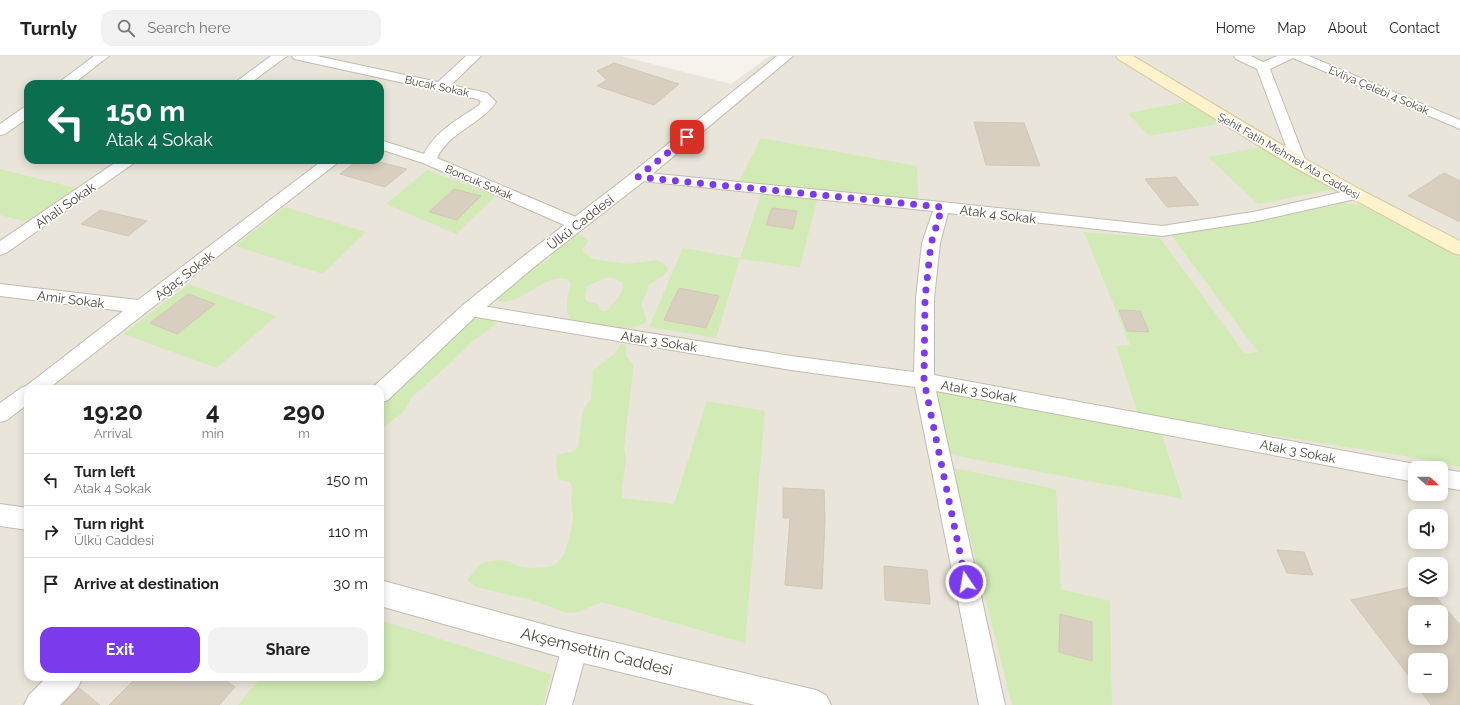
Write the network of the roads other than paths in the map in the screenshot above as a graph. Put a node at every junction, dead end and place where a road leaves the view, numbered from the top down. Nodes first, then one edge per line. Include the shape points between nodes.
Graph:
1 (102, 56) edge
2 (280, 56) edge
3 (299, 56) edge
4 (474, 56) edge
5 (786, 56) edge
6 (1122, 56) edge
7 (1242, 56) edge
8 (1288, 56) edge
9 (1298, 56) edge
10 (1262, 62) edge
11 (69, 80) edge
12 (246, 80) edge
13 (441, 87) junction
14 (24, 114) edge
15 (1460, 125) edge
16 (0, 132) edge
17 (384, 145) edge
18 (428, 160) junction
19 (1298, 162) junction
20 (123, 164) edge
21 (328, 164) edge
22 (638, 177) junction
23 (1355, 194) junction
24 (942, 207) junction
25 (577, 224) junction
26 (0, 249) edge
27 (1460, 249) edge
28 (0, 290) edge
29 (142, 307) junction
30 (470, 310) junction
31 (924, 381) junction
32 (39, 385) edge
33 (384, 390) edge
34 (24, 396) edge
35 (0, 414) edge
36 (1408, 472) edge
37 (1448, 479) edge
38 (1460, 481) edge
39 (0, 515) edge
40 (24, 518) edge
41 (384, 594) edge
42 (575, 647) junction
43 (64, 681) edge
44 (39, 705) edge
45 (559, 705) edge
46 (816, 705) edge
47 (992, 705) edge

1 - 11 street
2 - 12 street
3 - 13 street, Bucak Sokak
4 - 13 street
5 - 22 street, Ülkü Caddesi
6 - 19 main road, Şehit Fatih Mehmet Ata Caddesi
7 - 10 street
8 - 10 street
9 - 15 street, Evliya Çelebi 4 Sokak
10 - 19 street
13 - 18 street, Bucak Sokak via 482,96 489,102 444,136
14 - 16 street
17 - 18 street, Boncuk Sokak
18 - 25 street, Boncuk Sokak
19 - 23 main road, Şehit Fatih Mehmet Ata Caddesi
20 - 26 street, Ahali Sokak
21 - 29 street, Ağaç Sokak
22 - 24 street, Atak 4 Sokak
22 - 25 street, Ülkü Caddesi
23 - 24 street, Atak 4 Sokak via 1260,215 1162,231
23 - 27 main road, Şehit Fatih Mehmet Ata Caddesi
24 - 31 street via 931,244 925,298
25 - 30 street, Ülkü Caddesi
28 - 29 street, Amir Sokak
29 - 32 street, Ağaç Sokak
30 - 31 street, Atak 3 Sokak via 783,362
30 - 33 street, Ülkü Caddesi
31 - 36 street, Atak 3 Sokak
31 - 47 street
34 - 35 street
37 - 38 street
39 - 40 street
41 - 42 street, Akşemsettin Caddesi
42 - 45 street
42 - 46 street, Akşemsettin Caddesi
43 - 44 street

